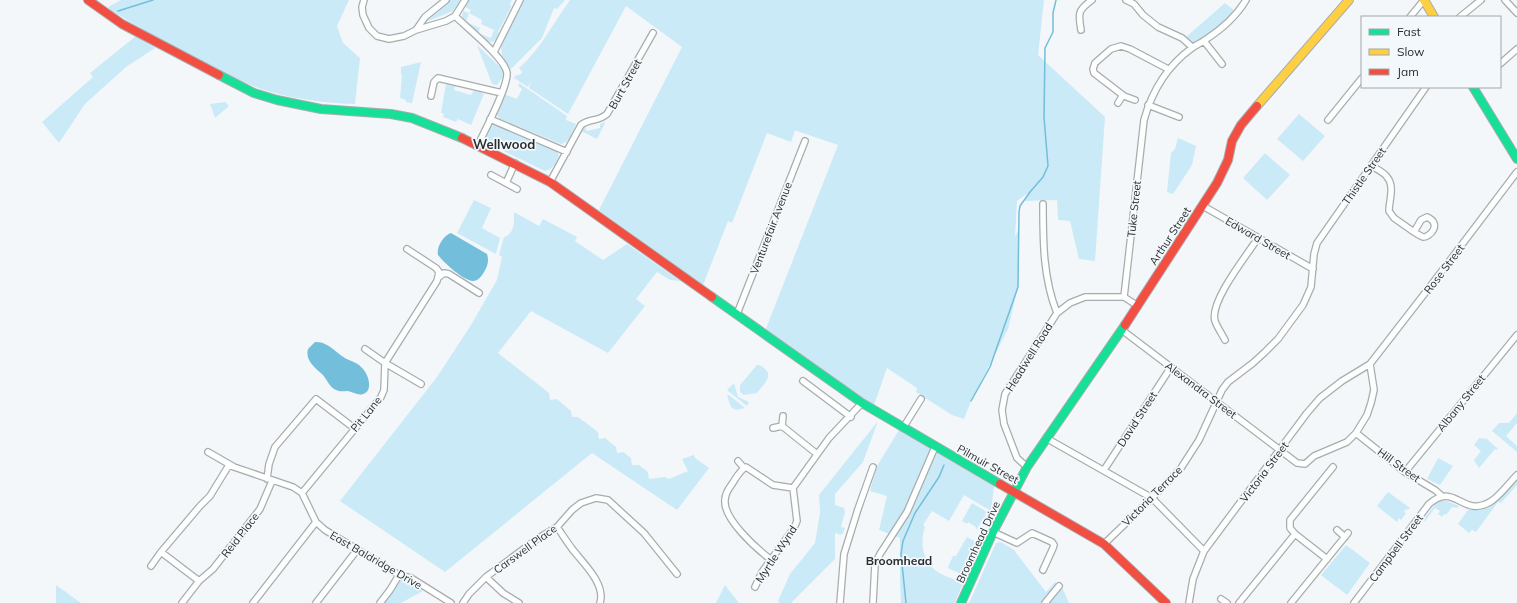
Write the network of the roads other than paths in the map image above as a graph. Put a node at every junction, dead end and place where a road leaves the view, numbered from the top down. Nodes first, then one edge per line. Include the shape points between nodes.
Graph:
1 (89, 0) edge
2 (364, 0) edge
3 (446, 0) edge
4 (464, 0) edge
5 (520, 0) edge
6 (1092, 0) edge
7 (1126, 0) edge
8 (1246, 0) edge
9 (1349, 0) edge
10 (1424, 0) edge
11 (1481, 0) edge
12 (1505, 0) edge
13 (1135, 2) edge
14 (1517, 13) edge
15 (455, 16) junction
16 (1411, 16) edge
17 (1433, 16) edge
18 (1461, 16) edge
19 (416, 30) junction
20 (1081, 30) dead end
21 (653, 33) dead end
22 (1204, 41) junction
23 (1192, 47) junction
24 (1517, 49) edge
25 (494, 52) junction
26 (1501, 63) edge
27 (1222, 64) dead end
28 (1168, 69) junction
29 (1361, 79) edge
30 (1425, 88) edge
31 (1475, 88) edge
32 (502, 93) junction
33 (1123, 95) junction
34 (431, 96) dead end
35 (1135, 100) dead end
36 (1118, 103) dead end
37 (1148, 105) junction
38 (1178, 117) dead end
39 (490, 118) junction
40 (1328, 120) dead end
41 (805, 142) dead end
42 (478, 145) junction
43 (567, 152) junction
44 (1517, 159) edge
45 (514, 164) junction
46 (1372, 166) junction
47 (1517, 172) edge
48 (491, 175) dead end
49 (550, 182) junction
50 (506, 183) junction
51 (517, 189) dead end
52 (1043, 204) dead end
53 (1203, 206) junction
54 (1414, 232) dead end
55 (1258, 238) junction
56 (407, 249) dead end
57 (1313, 269) junction
58 (438, 277) junction
59 (479, 293) dead end
60 (1124, 297) junction
61 (1138, 306) junction
62 (1057, 313) junction
63 (737, 314) junction
64 (1122, 330) junction
65 (1517, 335) edge
66 (1225, 340) dead end
67 (365, 349) dead end
68 (385, 363) junction
69 (1370, 364) junction
70 (1171, 367) junction
71 (803, 381) dead end
72 (421, 384) dead end
73 (921, 399) dead end
74 (1217, 401) junction
75 (862, 403) junction
76 (782, 416) dead end
77 (851, 416) junction
78 (782, 426) junction
79 (354, 428) junction
80 (773, 428) dead end
81 (903, 428) junction
82 (1356, 433) junction
83 (1046, 438) junction
84 (935, 447) junction
85 (1280, 450) junction
86 (208, 452) dead end
87 (817, 454) junction
88 (738, 461) dead end
89 (230, 465) junction
90 (873, 467) dead end
91 (1027, 467) junction
92 (1332, 467) dead end
93 (744, 468) junction
94 (1104, 470) junction
95 (1405, 472) junction
96 (1517, 475) edge
97 (269, 480) junction
98 (793, 488) junction
99 (1014, 491) junction
100 (302, 493) junction
101 (1442, 496) junction
102 (1152, 498) junction
103 (316, 522) junction
104 (557, 527) junction
105 (1337, 530) dead end
106 (993, 532) junction
107 (1295, 534) junction
108 (1104, 544) junction
109 (357, 550) junction
110 (1204, 551) junction
111 (161, 552) junction
112 (770, 559) junction
113 (1327, 559) junction
114 (151, 566) dead end
115 (1042, 570) dead end
116 (677, 574) dead end
117 (399, 575) junction
118 (486, 577) junction
119 (198, 581) junction
120 (1060, 586) dead end
121 (755, 587) dead end
122 (1221, 598) dead end
123 (182, 603) edge
124 (253, 603) edge
125 (316, 603) edge
126 (380, 603) edge
127 (451, 603) edge
128 (464, 603) edge
129 (520, 603) edge
130 (600, 603) edge
131 (840, 603) edge
132 (873, 603) edge
133 (962, 603) edge
134 (1045, 603) edge
135 (1166, 603) edge
136 (1189, 603) edge
137 (1227, 603) edge
138 (1239, 603) edge
139 (1291, 603) edge
140 (1354, 603) edge

1 - 42 main road, Pilmuir Street via 122,24 254,93 321,109 412,118
2 - 19 street via 363,15 369,28 377,36 389,39
3 - 19 street via 425,17
4 - 15 street
5 - 25 street
6 - 20 street via 1082,7 1079,17
7 - 13 street
8 - 22 street, Tuke Street via 1239,12
9 - 53 main road, Arthur Street via 1240,125 1232,141 1221,177
10 - 16 street
10 - 17 main road
11 - 18 street
12 - 14 street
13 - 23 street via 1143,15 1158,27 1182,38
15 - 19 street
15 - 25 street
21 - 43 street, Burt Street via 607,114 602,119 587,121 581,125
22 - 23 street, Tuke Street
22 - 27 street
23 - 28 street, Tuke Street
24 - 26 street
25 - 32 street via 507,73
28 - 33 street via 1130,49 1121,46 1111,49 1092,69
28 - 37 street, Tuke Street
29 - 40 street
30 - 46 street, Thistle Street
31 - 44 main road
32 - 34 street via 438,78 434,82
32 - 39 street
33 - 35 street
33 - 36 street
37 - 38 street
37 - 60 street, Tuke Street via 1144,120
39 - 42 street
39 - 43 street
41 - 63 street, Venturefair Avenue
42 - 45 main road, Pilmuir Street
43 - 49 street, Burt Street
45 - 49 main road, Pilmuir Street
45 - 50 street
46 - 54 street via 1387,176 1390,182 1391,215
46 - 57 street, Thistle Street via 1317,243
47 - 69 street, Rose Street
48 - 50 street
49 - 63 main road, Pilmuir Street
50 - 51 street
52 - 62 street via 1043,252 1050,298
53 - 55 street, Edward Street
53 - 61 main road, Arthur Street
55 - 57 street, Edward Street
55 - 66 street via 1220,294 1214,309 1214,321
56 - 58 street via 436,268 439,272
57 - 74 street, Victoria Terrace via 1311,287 1292,321 1265,352 1228,382
58 - 59 street via 444,273 449,274
58 - 68 street
60 - 61 street
60 - 62 street, Headwell Road via 1085,297 1070,303
61 - 64 main road, Arthur Street
62 - 91 street, Headwell Road via 1006,394 1002,410 1004,424 1018,458
63 - 75 main road, Pilmuir Street
64 - 70 street, Alexandra Street
64 - 83 main road, Arthur Street
65 - 95 street, Albany Street
67 - 68 street
68 - 72 street
68 - 79 street, Pit Lane via 384,390 381,397
69 - 82 street via 1374,390 1372,403
69 - 85 street, Victoria Street via 1320,398
70 - 74 street, Alexandra Street
70 - 94 street, David Street
71 - 77 street
73 - 81 street
74 - 85 street, Alexandra Street
74 - 102 street, Victoria Terrace via 1199,440 1181,468
75 - 77 street
75 - 81 main road, Pilmuir Street
76 - 78 street
77 - 87 street
78 - 80 street
78 - 87 street
79 - 97 street, Reid Place via 316,399 275,447 269,464
79 - 100 street, Pit Lane
81 - 84 main road, Pilmuir Street
82 - 85 street, Alexandra Street via 1347,442 1314,456 1305,464 1297,463
82 - 95 street, Hill Street
83 - 91 main road, Arthur Street
83 - 94 street
84 - 99 main road, Pilmuir Street
84 - 132 street via 907,512 875,564
85 - 110 street, Victoria Street
86 - 89 street
87 - 98 street
88 - 93 street
89 - 97 street
89 - 111 street via 210,496
90 - 131 street via 844,554
91 - 99 main road, Arthur Street
92 - 107 street via 1290,520 1290,528
93 - 98 street via 773,486
93 - 112 street via 724,498 725,509 751,543
94 - 102 street
95 - 101 street, Hill Street
96 - 101 street, Hill Street via 1491,502 1480,506 1470,506 1452,497
97 - 100 street via 293,487
97 - 119 street, Reid Place via 260,509 213,569
98 - 112 street, Myrtle Wynd via 797,521
99 - 106 main road, Broomhead Drive
99 - 108 main road, Pilmuir Street
100 - 103 street, East Baldridge Drive
101 - 140 street, Campbell Street via 1429,504
102 - 108 street, Victoria Terrace
102 - 110 street
103 - 109 street, East Baldridge Drive
103 - 124 street
104 - 116 street, Carswell Place via 581,503 596,498 608,500 644,533
104 - 118 street, Carswell Place
104 - 130 street via 590,570 599,587
105 - 113 street via 1347,535
106 - 115 street via 1013,542 1020,542 1032,533 1052,542 1053,548
106 - 133 main road, Broomhead Drive
107 - 113 street
107 - 138 street
108 - 135 main road, Pilmuir Street
109 - 117 street, East Baldridge Drive
109 - 125 street
110 - 136 street, Victoria Street via 1193,579
111 - 114 street
111 - 119 street
112 - 121 street, Myrtle Wynd
113 - 139 street
117 - 126 street
117 - 127 street, East Baldridge Drive via 411,578
118 - 128 street, Carswell Place
118 - 129 street via 503,593
119 - 123 street, Reid Place
120 - 134 street
122 - 137 street

